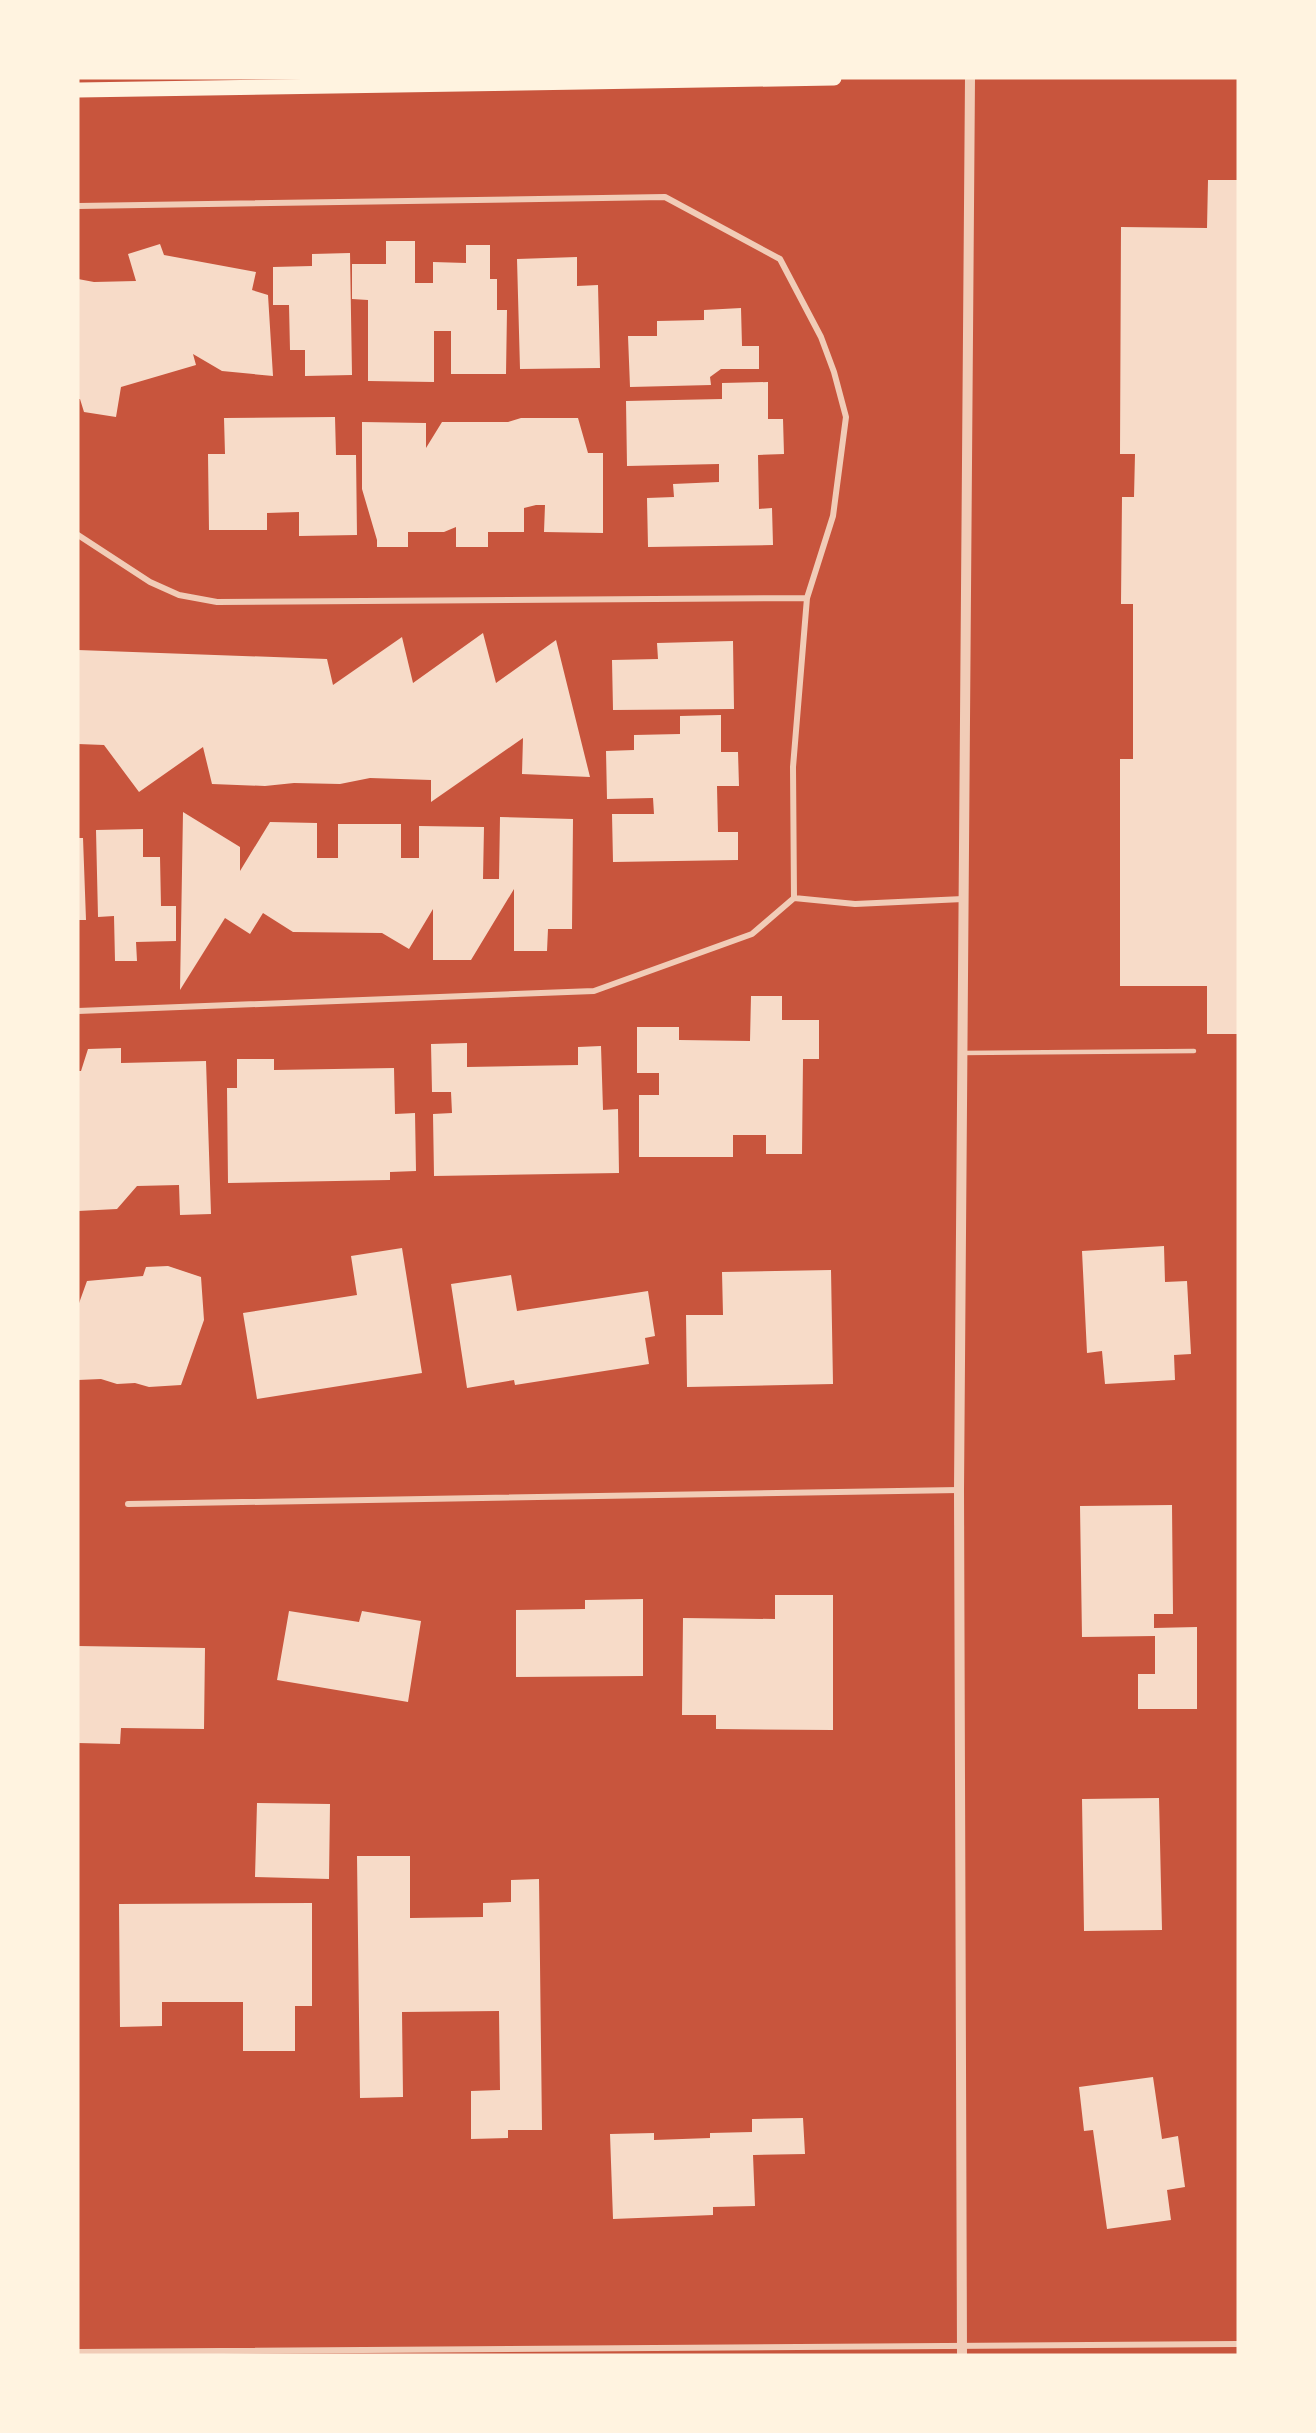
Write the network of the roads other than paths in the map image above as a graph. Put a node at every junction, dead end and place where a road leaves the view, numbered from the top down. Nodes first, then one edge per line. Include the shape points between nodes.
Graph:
1 (834, 78) edge
2 (970, 78) edge
3 (78, 90) edge
4 (78, 206) edge
5 (78, 535) edge
6 (807, 598) junction
7 (794, 898) junction
8 (963, 899) junction
9 (78, 1011) edge
10 (1194, 1051) dead end
11 (962, 1053) junction
12 (959, 1490) junction
13 (128, 1504) dead end
14 (1238, 2344) edge
15 (962, 2350) edge
16 (78, 2352) edge
17 (143, 2353) edge

1 - 3 main road
2 - 8 street
4 - 6 street via 665,197 780,259 821,337 834,372 846,417 833,516
5 - 6 street via 150,582 179,595 217,602
6 - 7 street via 793,767
7 - 8 street via 855,904
7 - 9 street via 752,934 594,991
8 - 11 street
10 - 11 lane
11 - 12 street
12 - 13 street
12 - 15 street
14 - 15 street
15 - 17 street
16 - 17 street

